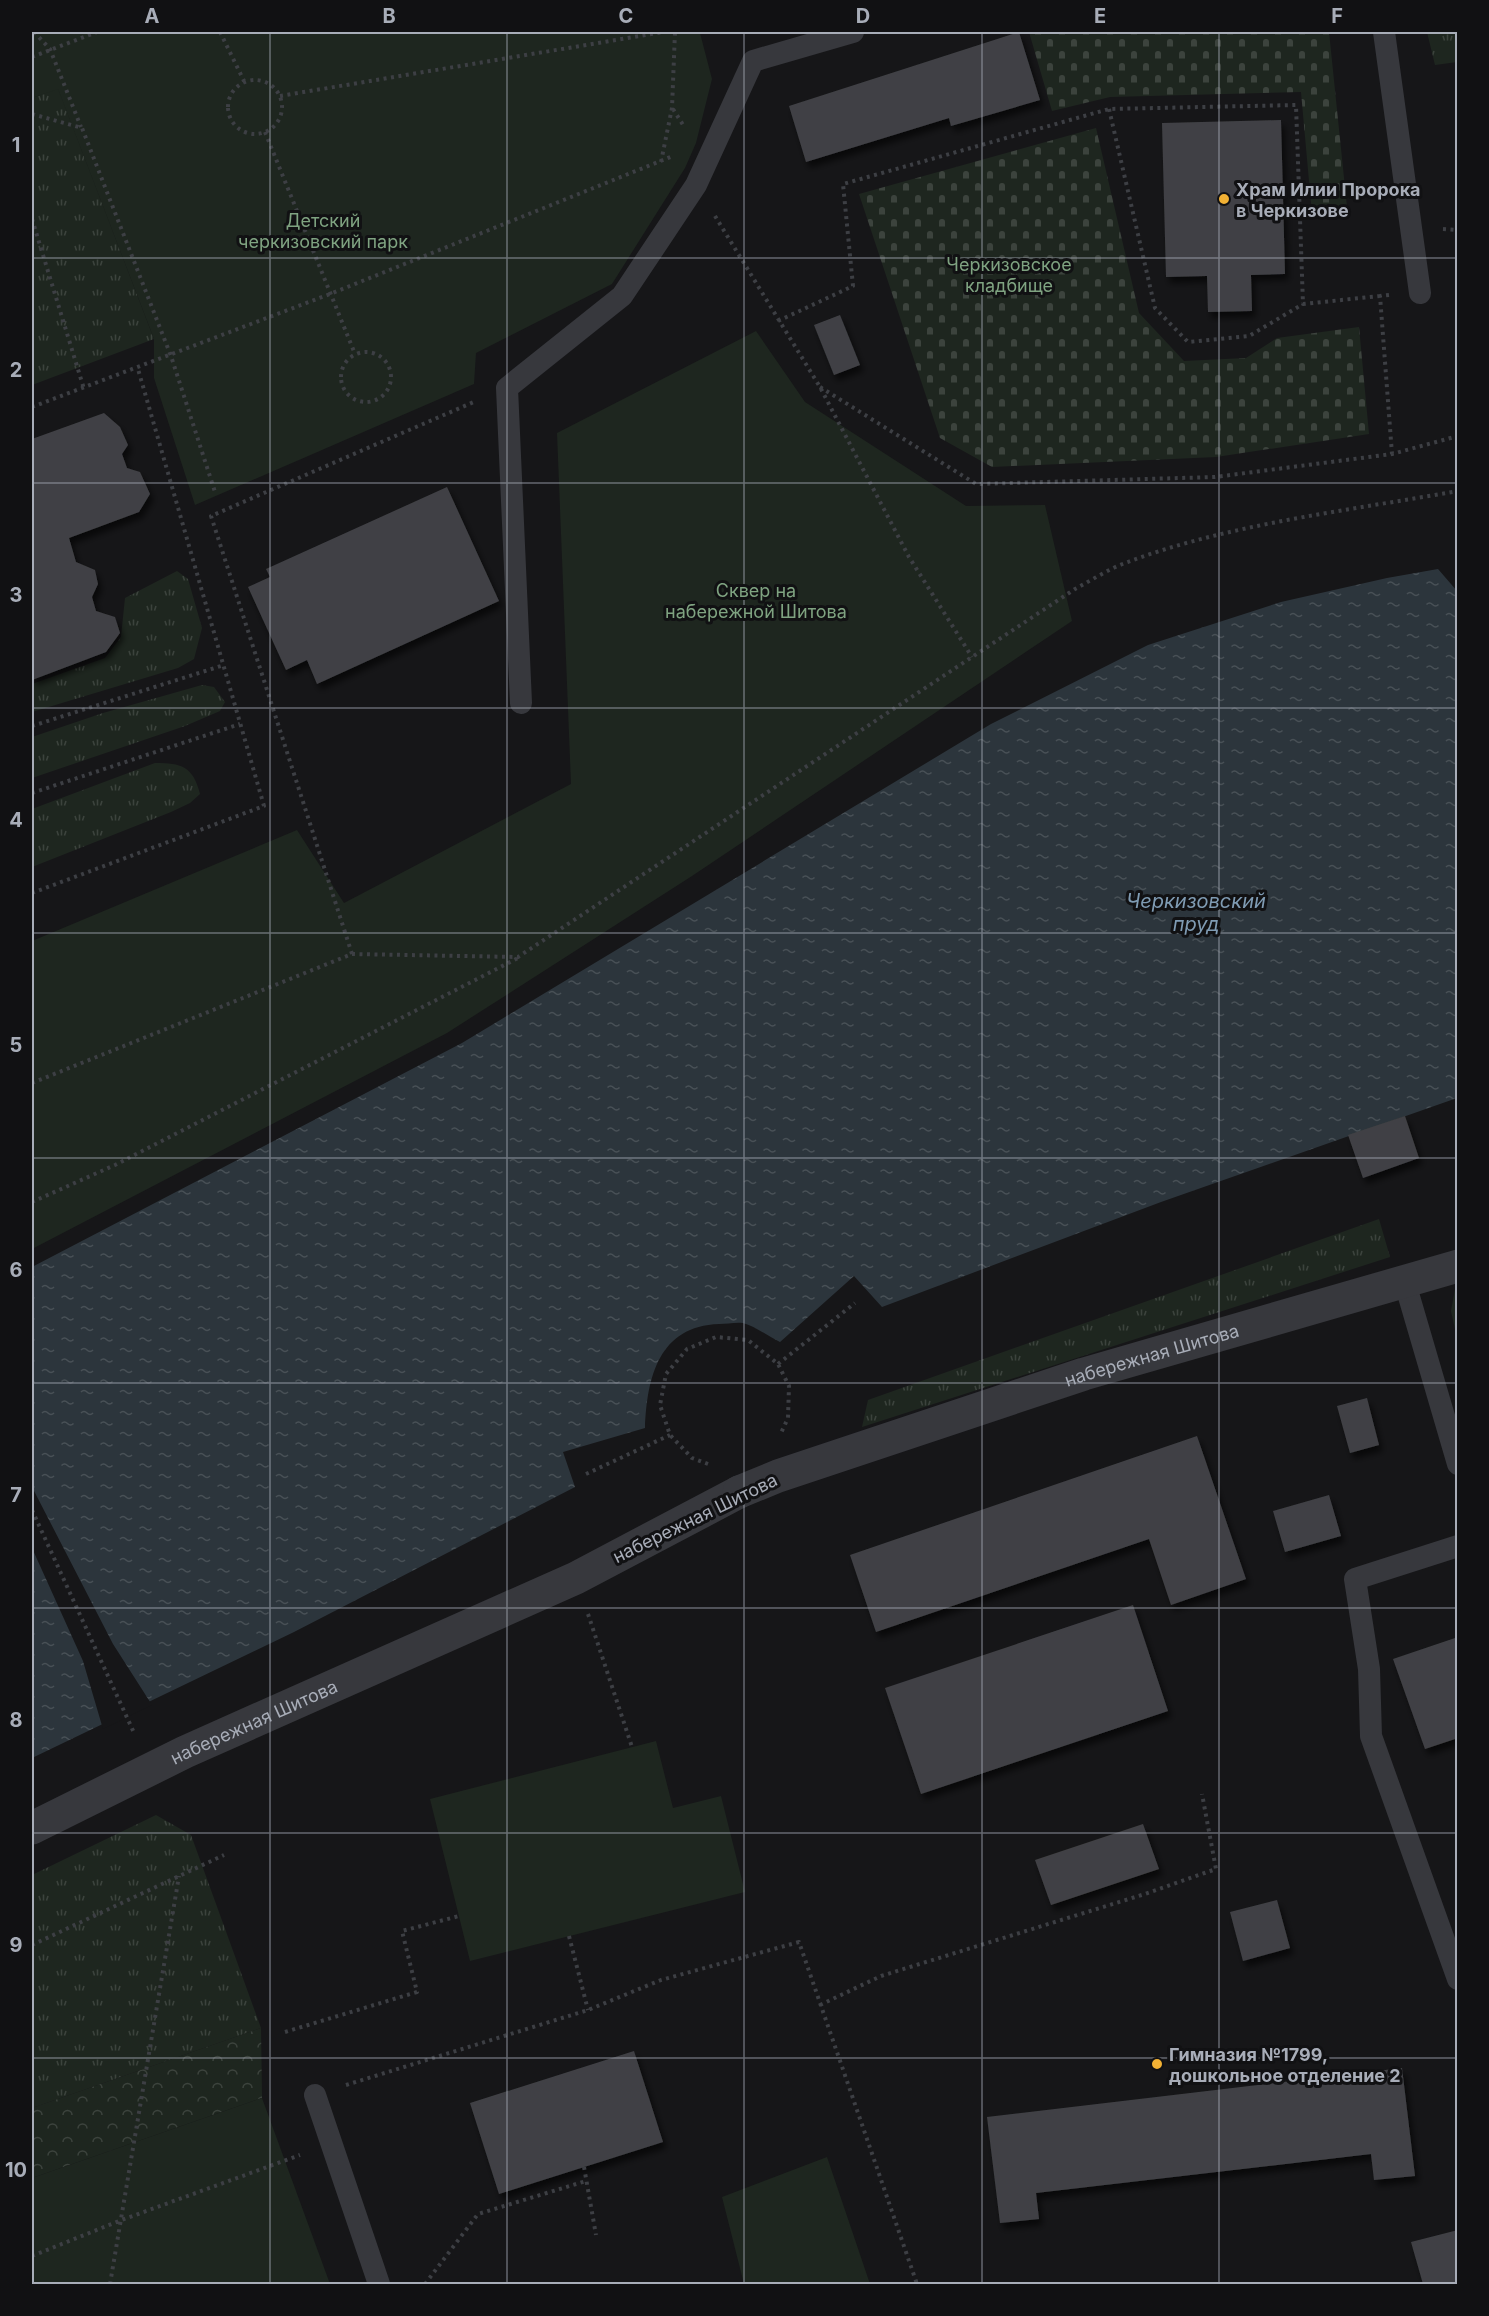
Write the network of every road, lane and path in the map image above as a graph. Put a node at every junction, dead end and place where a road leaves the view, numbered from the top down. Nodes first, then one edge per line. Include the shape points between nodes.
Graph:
1 (34, 32) edge
2 (97, 32) edge
3 (220, 32) edge
4 (664, 32) edge
5 (675, 32) edge
6 (853, 32) edge
7 (1384, 32) edge
8 (50, 49) junction
9 (32, 57) edge
10 (244, 81) junction
11 (280, 96) junction
12 (1109, 109) junction
13 (32, 114) edge
14 (82, 128) junction
15 (265, 132) junction
16 (696, 185) junction
17 (32, 219) edge
18 (1420, 293) dead end
19 (330, 294) junction
20 (1380, 296) dead end
21 (1303, 304) junction
22 (778, 321) junction
23 (1384, 347) dead end
24 (355, 354) junction
25 (171, 356) junction
26 (138, 369) junction
27 (820, 387) junction
28 (84, 388) junction
29 (507, 388) junction
30 (32, 407) edge
31 (1458, 436) edge
32 (1392, 454) junction
33 (1458, 491) edge
34 (215, 492) dead end
35 (972, 657) junction
36 (224, 665) junction
37 (521, 703) dead end
38 (240, 724) junction
39 (32, 726) edge
40 (32, 794) edge
41 (32, 893) edge
42 (352, 954) junction
43 (518, 957) junction
44 (32, 1083) edge
45 (32, 1202) edge
46 (1458, 1266) edge
47 (1405, 1283) junction
48 (855, 1303) dead end
49 (778, 1364) junction
50 (670, 1435) junction
51 (776, 1443) dead end
52 (1458, 1464) edge
53 (713, 1465) dead end
54 (586, 1474) dead end
55 (32, 1510) edge
56 (1458, 1546) edge
57 (576, 1578) junction
58 (139, 1744) dead end
59 (632, 1747) dead end
60 (1202, 1794) dead end
61 (32, 1828) edge
62 (224, 1855) dead end
63 (179, 1876) junction
64 (459, 1916) dead end
65 (569, 1936) dead end
66 (32, 1945) edge
67 (1458, 1979) edge
68 (820, 2005) junction
69 (588, 2010) junction
70 (285, 2031) dead end
71 (315, 2094) joint
72 (302, 2154) dead end
73 (584, 2167) dead end
74 (586, 2181) junction
75 (119, 2221) junction
76 (596, 2235) dead end
77 (32, 2256) edge
78 (110, 2284) edge
79 (379, 2284) edge
80 (425, 2284) edge
81 (917, 2284) edge

1 - 8 path
2 - 8 path
3 - 10 path
4 - 11 path
5 - 19 path via 672,108 660,163
6 - 16 lane via 753,61
7 - 18 lane
8 - 9 path
8 - 14 path
10 - 11 path via 265,81
10 - 15 path via 230,96 229,117 245,132
11 - 15 path via 280,117
12 - 21 path via 1155,308 1188,342 1249,336
12 - 21 path via 1296,105
12 - 22 path via 843,184 853,286
13 - 14 path
14 - 25 path
15 - 19 path
16 - 22 path
16 - 29 lane via 622,296
17 - 28 path
19 - 24 path
19 - 25 path
20 - 21 path
22 - 27 path
23 - 32 path
24 - 24 path via 342,369 343,388 358,401 377,400 391,385 389,366 374,353
25 - 26 path
25 - 34 path
26 - 28 path
26 - 36 path
27 - 32 path via 976,484 1215,477
27 - 35 path via 909,556
28 - 30 path
29 - 37 lane
29 - 42 path via 211,516
31 - 32 path
33 - 35 path via 1298,519 1127,562 1075,589
35 - 43 path
36 - 38 path
36 - 39 path
38 - 40 path
38 - 41 path via 264,806
42 - 43 path
42 - 44 path
43 - 45 path via 116,1165
46 - 47 street, набережная Шитова
47 - 52 lane
47 - 57 street, набережная Шитова via 1084,1374 778,1476 739,1492
48 - 49 path
49 - 50 path via 748,1340 716,1337 687,1349 666,1374 660,1405
49 - 51 path via 789,1386 788,1418
50 - 53 path via 692,1458
50 - 54 path
55 - 58 path
56 - 67 lane via 1355,1579 1369,1669 1371,1736
57 - 59 path
57 - 61 street, набережная Шитова via 185,1752
60 - 68 path via 1216,1869 880,1976
62 - 63 path
63 - 66 path
63 - 75 path
64 - 70 path via 402,1931 417,1992
65 - 69 path
68 - 69 path via 799,1942 661,1980
68 - 81 path
69 - 71 path
71 - 79 lane
72 - 75 path
73 - 74 path
74 - 76 path
74 - 80 path via 478,2214
75 - 77 path
75 - 78 path

